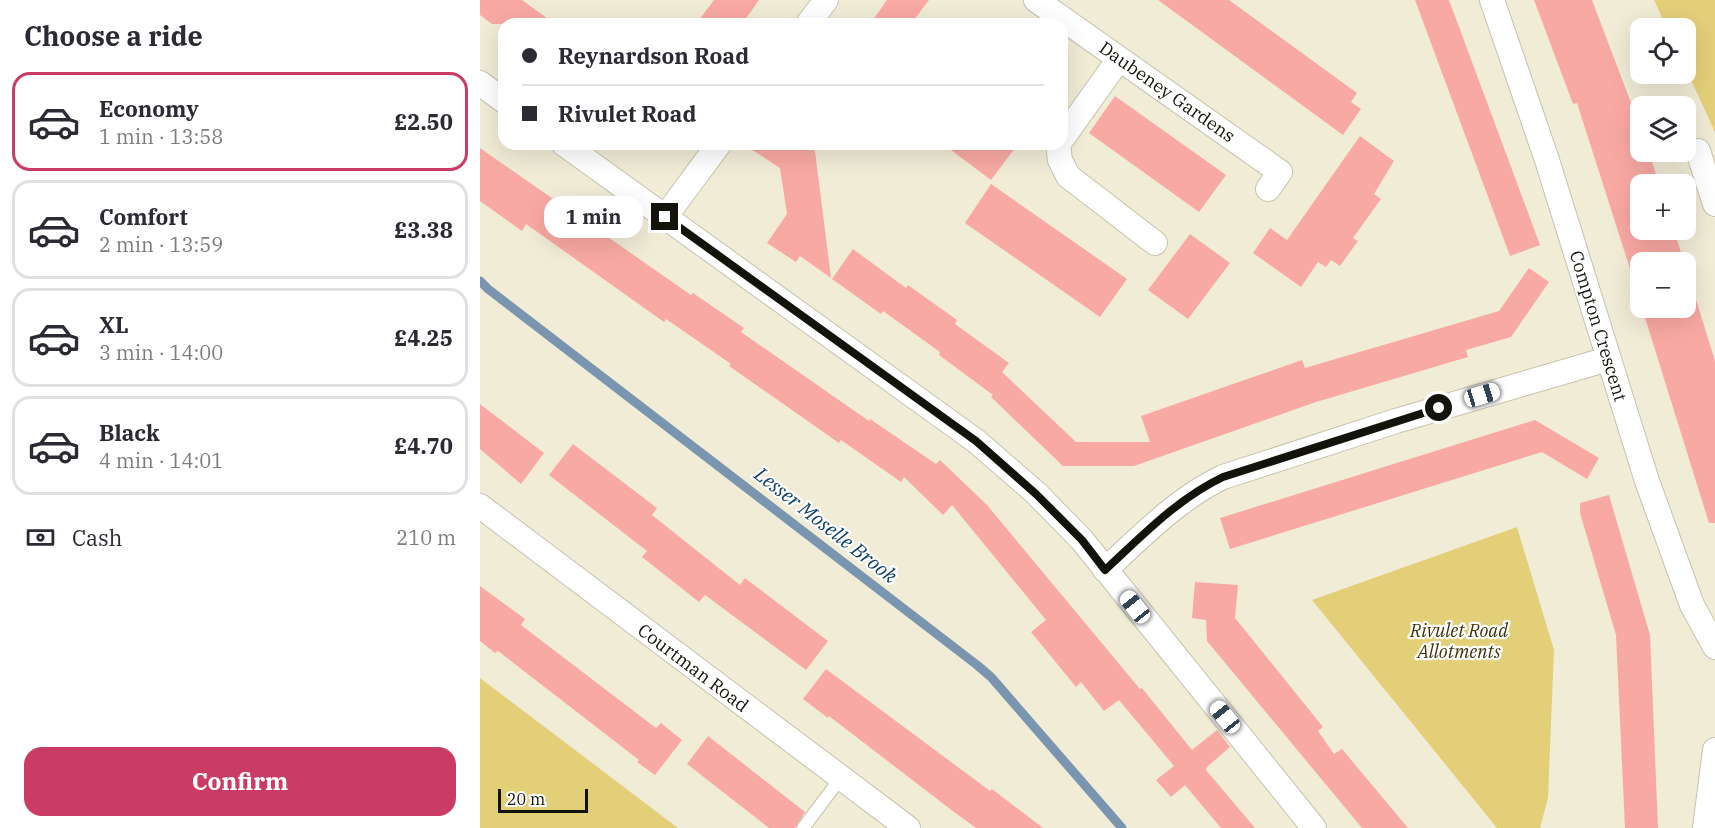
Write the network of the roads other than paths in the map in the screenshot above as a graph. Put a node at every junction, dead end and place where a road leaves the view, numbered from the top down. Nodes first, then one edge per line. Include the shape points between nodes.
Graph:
1 (826, 0) edge
2 (1036, 0) edge
3 (1492, 0) edge
4 (812, 18) edge
5 (1061, 18) edge
6 (1068, 23) edge
7 (1119, 59) junction
8 (480, 83) edge
9 (498, 96) edge
10 (1068, 131) edge
11 (572, 150) edge
12 (715, 150) edge
13 (1059, 150) edge
14 (1698, 151) dead end
15 (1268, 189) dead end
16 (1715, 204) edge
17 (665, 217) junction
18 (1155, 243) dead end
19 (1608, 359) junction
20 (480, 506) edge
21 (1105, 570) junction
22 (1715, 648) edge
23 (1715, 750) edge
24 (840, 779) junction
25 (803, 828) edge
26 (908, 828) edge
27 (1314, 828) edge
28 (1705, 828) edge

1 - 4 street
2 - 5 street, Daubeney Gardens
3 - 19 street, Compton Crescent via 1547,160
6 - 7 street, Daubeney Gardens
7 - 10 street
7 - 15 street, Daubeney Gardens via 1280,172
8 - 9 street
11 - 17 street
12 - 17 street
13 - 18 street via 1068,176
14 - 16 street
17 - 21 street via 976,441 1082,540
19 - 21 street via 1223,477 1170,511
19 - 22 street, Compton Crescent via 1688,594
20 - 24 street, Courtman Road
21 - 27 street
23 - 28 street
24 - 25 lane
24 - 26 street, Courtman Road

